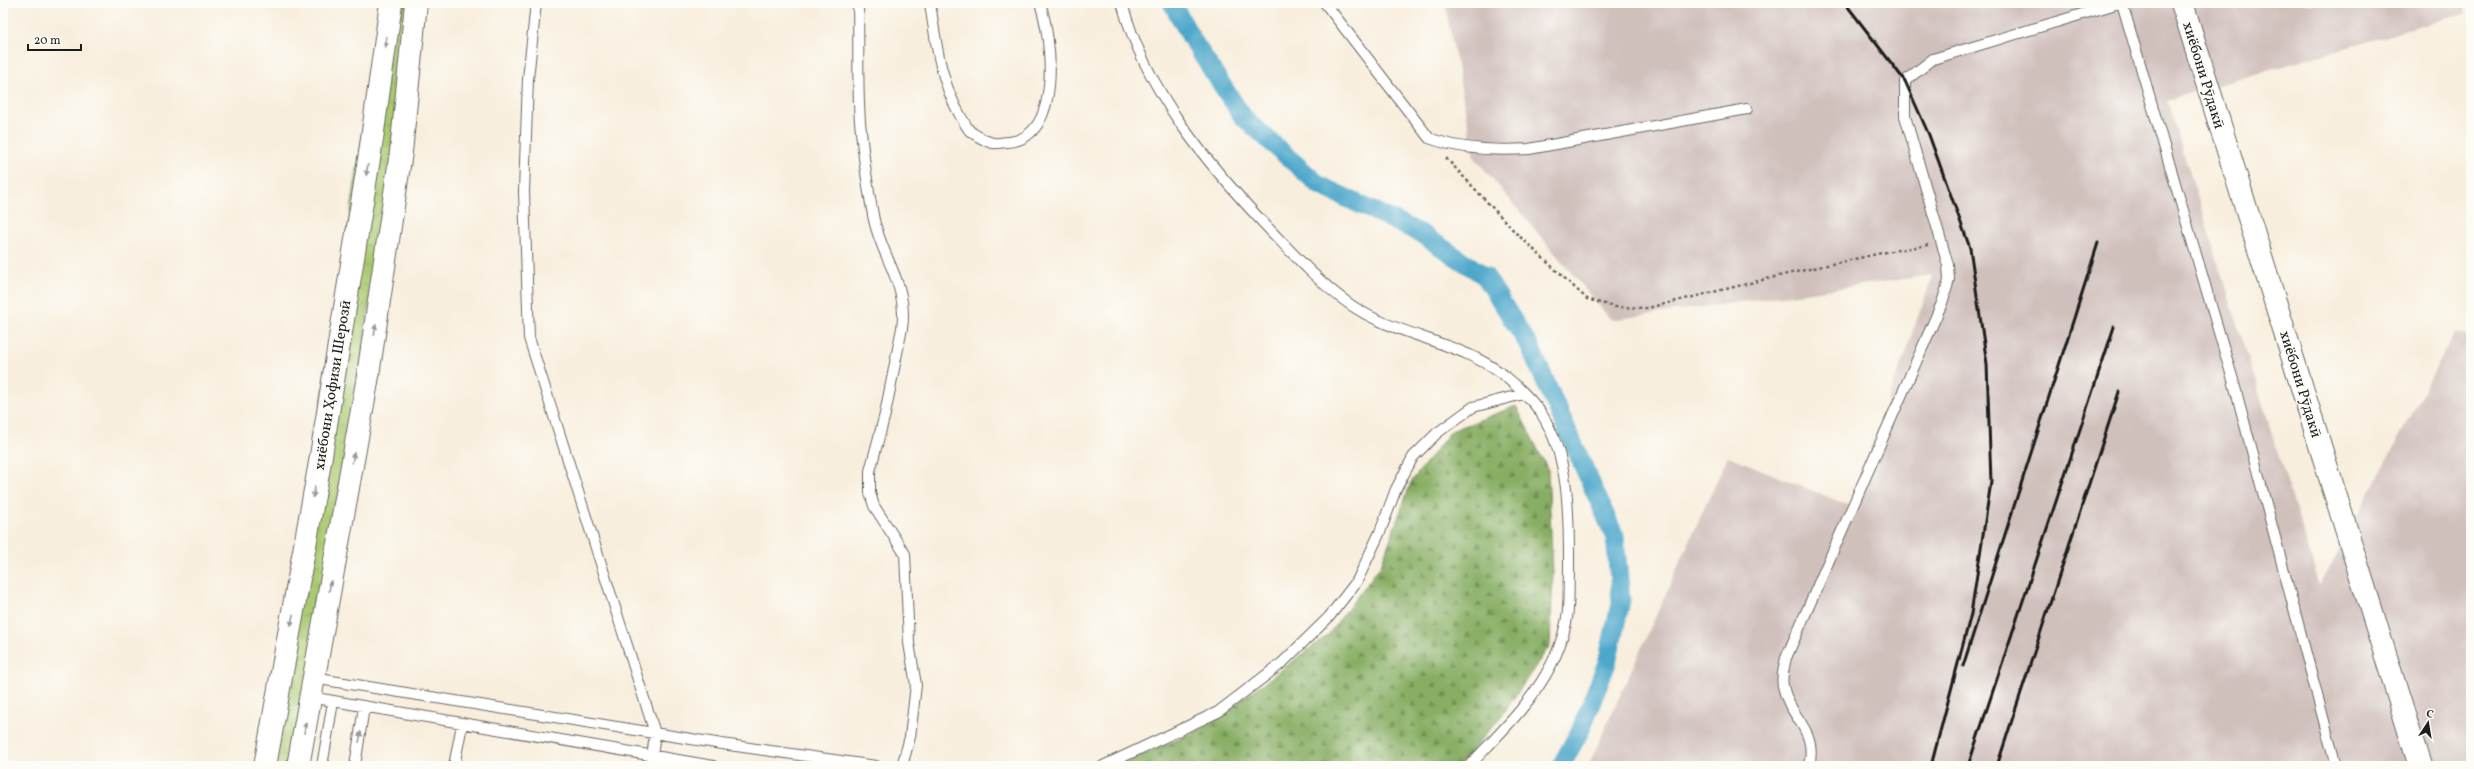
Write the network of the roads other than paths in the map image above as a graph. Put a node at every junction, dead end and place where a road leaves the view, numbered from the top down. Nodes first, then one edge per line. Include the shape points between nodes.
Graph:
1 (391, 3) edge
2 (416, 3) edge
3 (536, 3) edge
4 (858, 3) edge
5 (930, 3) edge
6 (1040, 3) edge
7 (1122, 3) edge
8 (1325, 3) edge
9 (2120, 3) edge
10 (2182, 3) edge
11 (1747, 109) dead end
12 (1523, 394) junction
13 (311, 688) junction
14 (333, 702) junction
15 (364, 707) junction
16 (462, 725) junction
17 (655, 733) junction
18 (652, 761) edge
19 (265, 766) edge
20 (298, 766) edge
21 (322, 766) edge
22 (355, 766) edge
23 (454, 766) edge
24 (713, 766) edge
25 (876, 766) edge
26 (902, 766) edge
27 (1103, 766) edge
28 (1469, 766) edge
29 (1809, 766) edge
30 (2336, 766) edge
31 (2420, 766) edge

1 -> 19 main road, хиёбони Ҳофизи Шерозӣ via 321,452
13 -> 2 main road via 367,382 401,152
3 - 17 lane via 528,79 524,192 529,338
4 - 26 lane via 860,120 872,210 884,251 903,296 902,328 885,414 870,471 870,493 874,506 905,554 906,562 909,643 916,685 910,736
5 - 6 lane via 939,64 951,100 969,130 992,143 1018,142 1035,130 1044,111 1050,71 1047,24
7 - 12 lane via 1148,72 1190,137 1242,200 1305,267 1349,304 1384,322 1489,366
8 - 11 lane via 1429,138 1455,147 1502,151 1529,149
9 - 29 lane via 1933,59 1905,81 1905,116 1948,265 1948,280 1942,303 1786,658 1783,685 1791,709 1809,734 1812,745
9 - 30 lane via 2233,380
10 - 31 main road, хиёбони Рӯдакӣ
12 - 27 lane via 1473,407 1437,433 1414,458 1396,489 1380,532 1357,580 1329,618 1282,663 1218,712
12 - 28 lane via 1540,412 1556,444 1563,472 1569,516 1567,621 1561,641 1542,682
13 - 14 lane
13 - 17 lane
20 -> 13 main road
14 - 15 lane
14 - 21 lane
15 - 16 lane
22 -> 15 lane
16 - 18 lane
16 - 23 lane
17 - 18 lane
17 - 25 lane
18 - 24 lane

